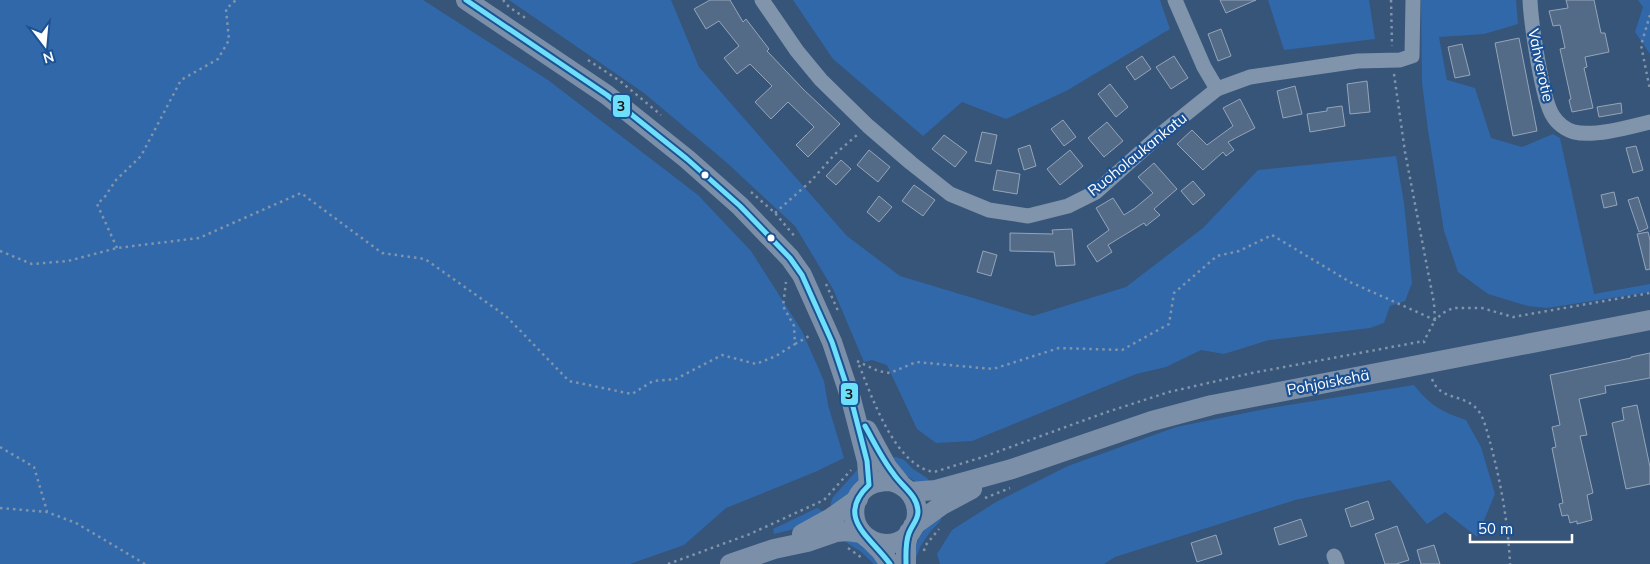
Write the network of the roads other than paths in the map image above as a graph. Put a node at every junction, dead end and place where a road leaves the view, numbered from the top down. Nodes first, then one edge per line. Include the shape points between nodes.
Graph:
1 (762, 0) edge
2 (1175, 0) edge
3 (1413, 0) edge
4 (1530, 0) edge
5 (478, 3) edge
6 (1217, 89) junction
7 (1650, 122) edge
8 (1650, 320) edge
9 (874, 459) junction
10 (1012, 478) junction
11 (905, 487) junction
12 (864, 492) junction
13 (911, 529) junction
14 (866, 536) junction
15 (774, 549) junction
16 (730, 564) edge
17 (890, 564) edge
18 (906, 564) edge

1 - 6 street, Ruoholaukankatu via 821,80 868,126 950,194 988,210 1028,216 1068,206 1096,192
2 - 6 street
3 - 6 street, Ruoholaukankatu via 1412,56 1250,77
4 - 7 street, Vahverotie via 1546,98 1552,116 1574,132 1590,133
5 - 9 main road via 607,95 795,251
8 - 10 main road, Pohjoiskehä via 1212,405 1152,420
9 - 11 main road
9 - 12 main road
10 - 11 main road, Pohjoiskehä via 936,490
10 - 13 main road, Pohjoiskehä via 942,505
11 - 12 main road via 890,481 879,482
11 - 13 main road via 916,501 918,511
12 - 14 main road via 854,510 854,522
12 - 15 main road via 831,518
13 - 14 main road via 902,540 892,544 878,543
13 - 18 main road via 906,544
14 - 15 main road via 848,531 836,532
14 - 17 main road
15 - 16 main road

